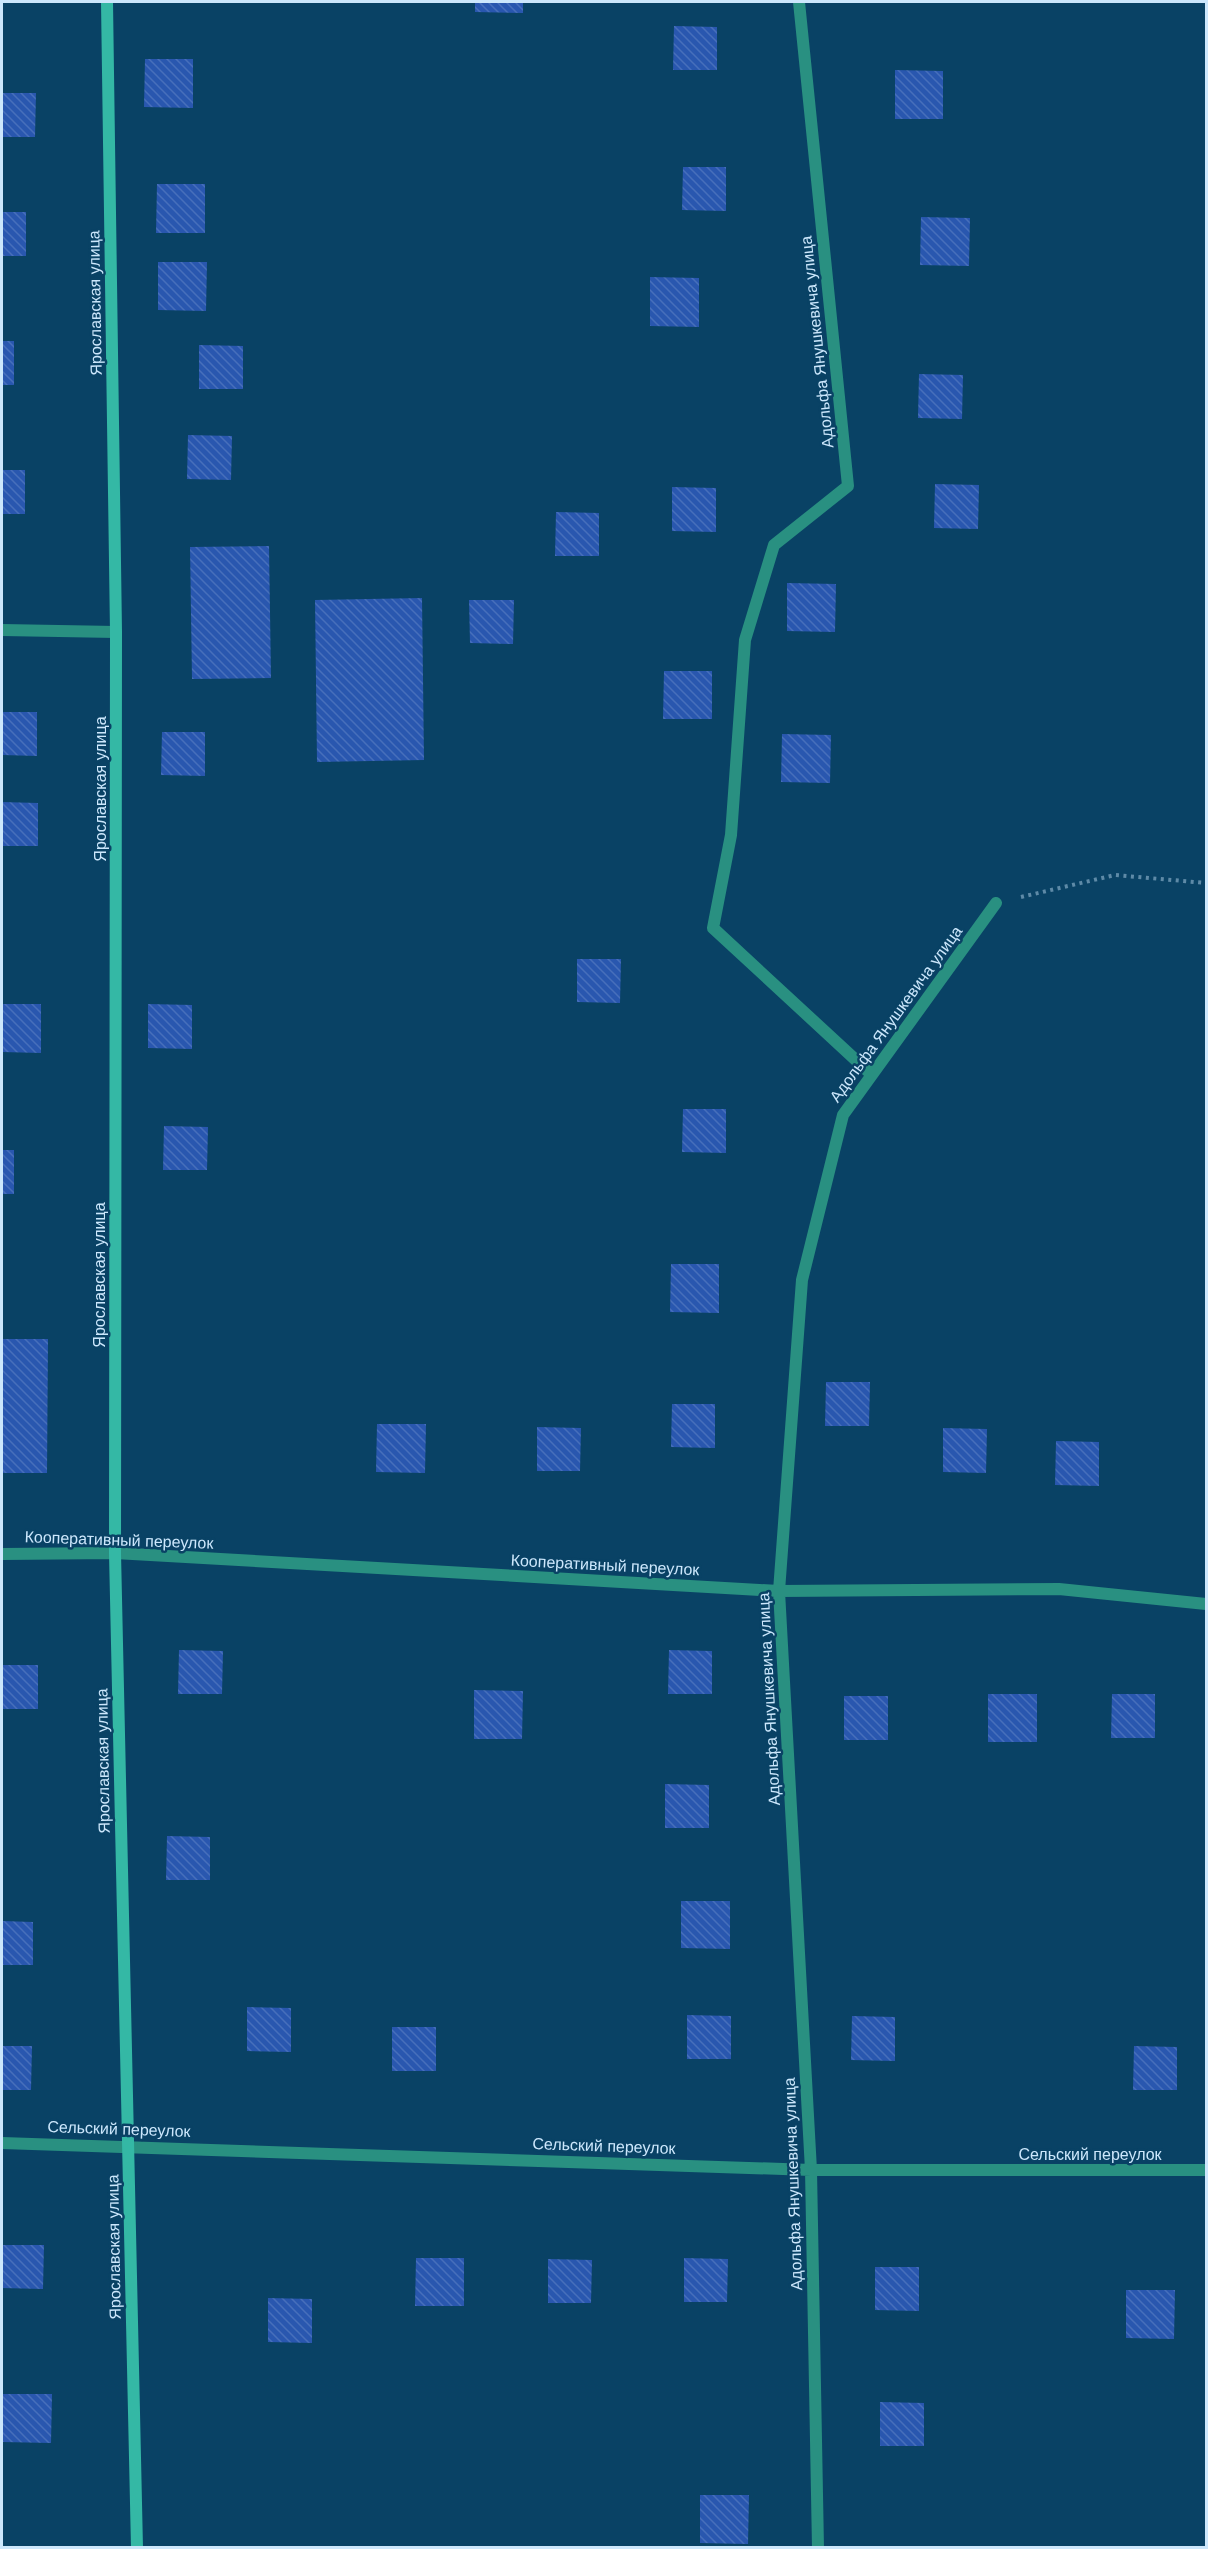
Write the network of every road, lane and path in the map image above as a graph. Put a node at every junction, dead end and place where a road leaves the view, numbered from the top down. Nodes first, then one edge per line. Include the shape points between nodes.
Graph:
1 (107, 2) edge
2 (799, 2) edge
3 (2, 630) edge
4 (116, 632) junction
5 (1206, 883) edge
6 (996, 903) joint
7 (872, 1075) junction
8 (115, 1553) junction
9 (2, 1554) edge
10 (779, 1591) junction
11 (1206, 1604) edge
12 (2, 2143) edge
13 (128, 2145) junction
14 (811, 2170) junction
15 (1206, 2170) edge
16 (137, 2547) edge
17 (818, 2547) edge

1 - 4 main road, Ярославская улица
2 - 7 lane, Адольфа Янушкевича улица via 848,486 774,545 745,640 731,835 713,928
3 - 4 lane
4 - 8 main road, Ярославская улица
5 - 6 path via 1115,875
6 - 7 lane, Адольфа Янушкевича улица
7 - 10 lane, Адольфа Янушкевича улица via 843,1115 802,1280
8 - 9 lane, Кооперативный переулок
8 - 10 lane, Кооперативный переулок
8 - 13 main road, Ярославская улица
10 - 11 lane, Кооперативный переулок via 1059,1589
10 - 14 lane, Адольфа Янушкевича улица
12 - 13 lane, Сельский переулок
13 - 14 lane, Сельский переулок
13 - 16 main road, Ярославская улица
14 - 15 lane, Сельский переулок
14 - 17 lane, Адольфа Янушкевича улица

